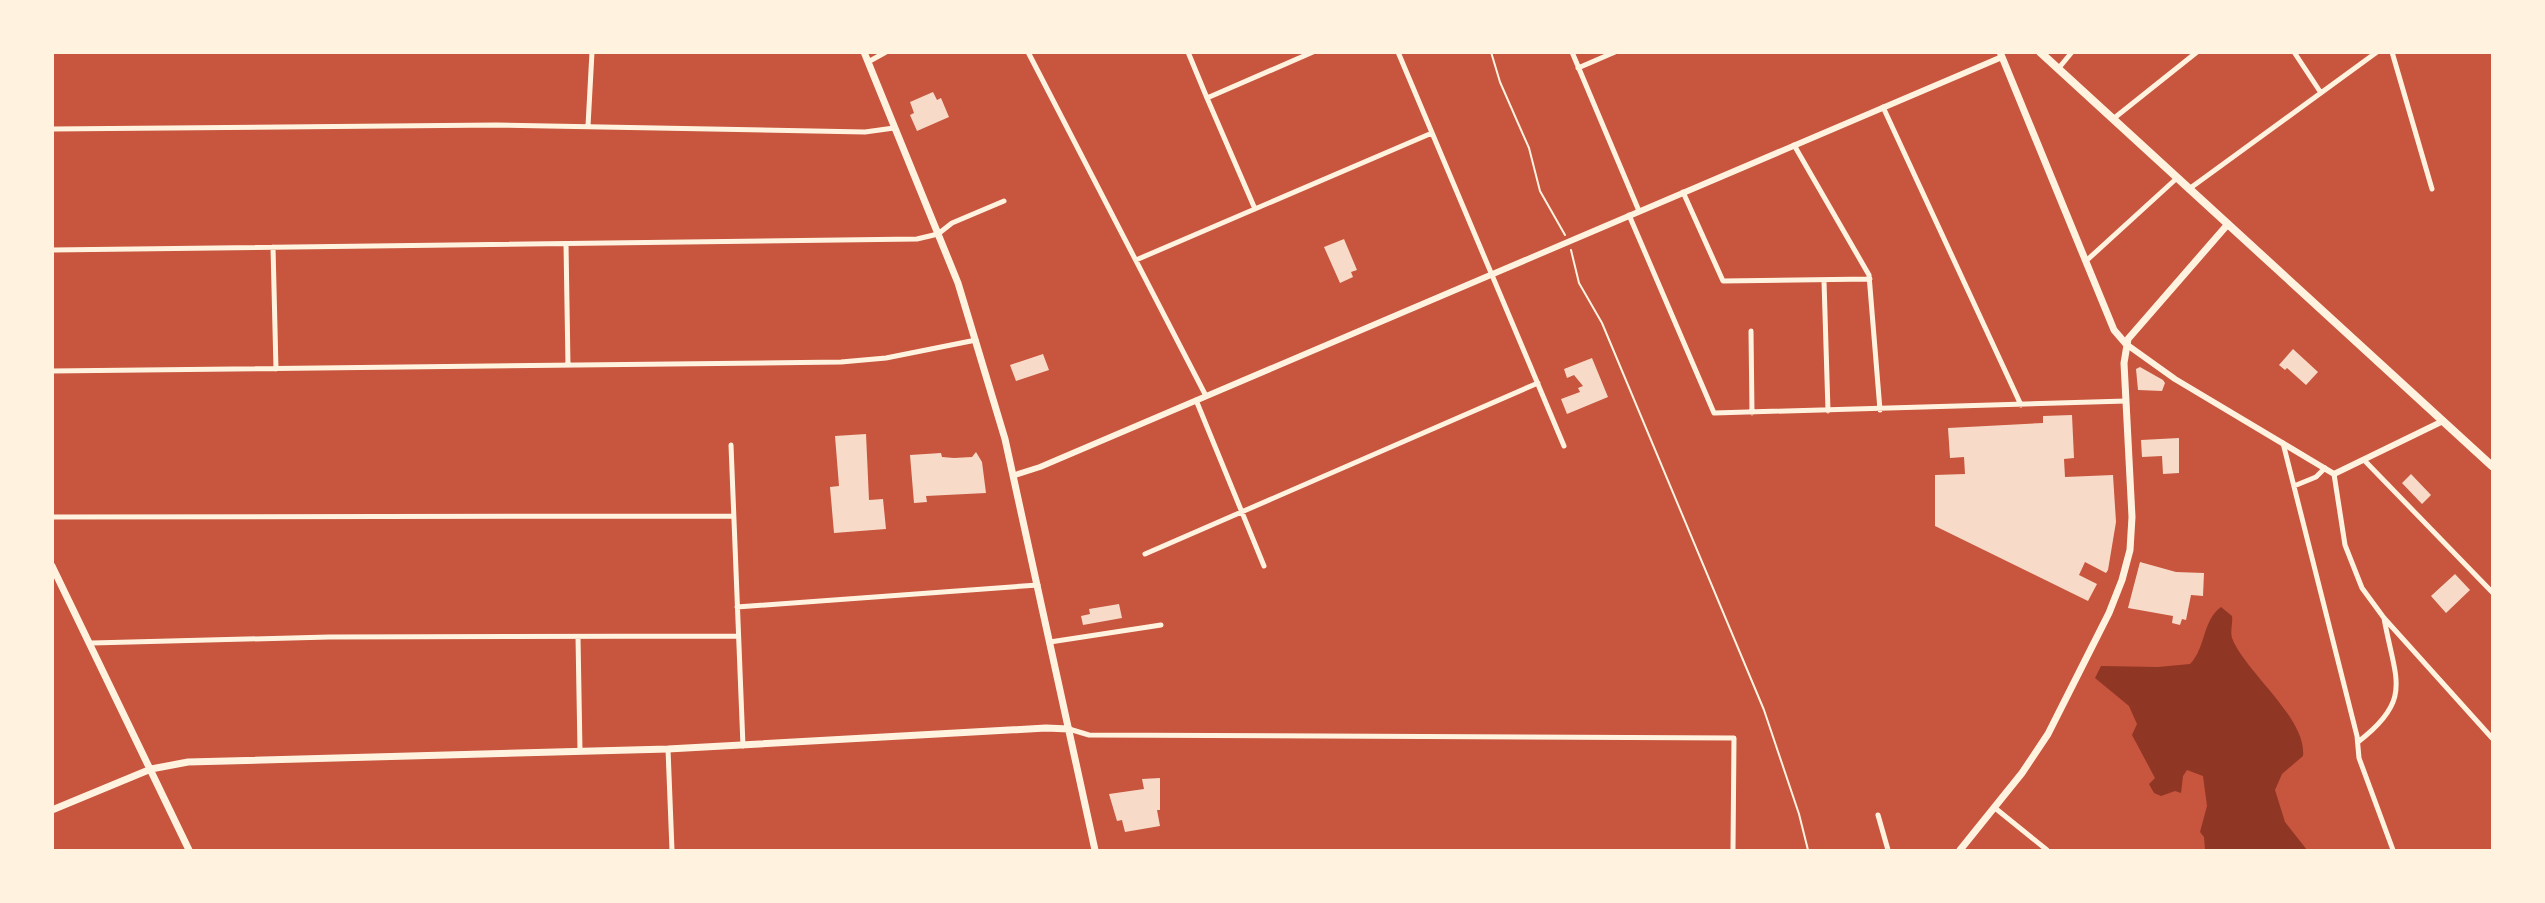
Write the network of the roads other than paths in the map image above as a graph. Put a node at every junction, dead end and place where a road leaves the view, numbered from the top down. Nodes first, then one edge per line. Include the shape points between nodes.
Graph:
1 (592, 52) edge
2 (864, 52) edge
3 (886, 52) edge
4 (1028, 52) edge
5 (1188, 52) edge
6 (1313, 52) edge
7 (1398, 52) edge
8 (1572, 52) edge
9 (1615, 52) edge
10 (2040, 52) edge
11 (2072, 52) edge
12 (2197, 52) edge
13 (2294, 52) edge
14 (2376, 52) edge
15 (2392, 52) edge
16 (2001, 55) edge
17 (868, 62) junction
18 (1578, 68) junction
19 (2058, 69) junction
20 (2321, 93) junction
21 (1207, 98) junction
22 (1883, 107) junction
23 (2113, 118) junction
24 (588, 126) junction
25 (894, 128) junction
26 (52, 129) edge
27 (1432, 133) junction
28 (1794, 145) junction
29 (2177, 178) junction
30 (2189, 189) junction
31 (2432, 189) dead end
32 (1683, 192) junction
33 (1004, 201) dead end
34 (1255, 209) junction
35 (1639, 211) junction
36 (1629, 215) junction
37 (2228, 224) junction
38 (938, 234) junction
39 (566, 244) junction
40 (273, 247) junction
41 (52, 250) edge
42 (1136, 260) junction
43 (2086, 261) junction
44 (1492, 274) junction
45 (1870, 279) junction
46 (1824, 281) junction
47 (1751, 331) dead end
48 (976, 340) junction
49 (2126, 344) junction
50 (568, 365) junction
51 (276, 369) junction
52 (52, 372) edge
53 (1538, 383) junction
54 (1206, 396) junction
55 (1196, 400) junction
56 (2126, 401) junction
57 (2021, 405) junction
58 (1880, 410) junction
59 (1828, 411) junction
60 (1752, 413) junction
61 (2443, 421) junction
62 (2282, 440) junction
63 (731, 445) dead end
64 (1564, 446) dead end
65 (2364, 460) junction
66 (2493, 466) edge
67 (2325, 468) junction
68 (2334, 474) junction
69 (1015, 475) junction
70 (2294, 486) junction
71 (1243, 512) junction
72 (734, 516) junction
73 (52, 517) edge
74 (1144, 554) dead end
75 (52, 566) edge
76 (1265, 566) dead end
77 (1038, 585) junction
78 (2493, 592) edge
79 (737, 607) junction
80 (2384, 618) junction
81 (1161, 625) dead end
82 (738, 636) junction
83 (578, 638) junction
84 (1050, 642) junction
85 (92, 643) junction
86 (1069, 729) junction
87 (2493, 738) edge
88 (2358, 742) junction
89 (743, 746) junction
90 (668, 749) junction
91 (580, 751) junction
92 (151, 769) junction
93 (1995, 807) junction
94 (52, 810) edge
95 (1878, 815) dead end
96 (189, 850) edge
97 (672, 850) edge
98 (1094, 850) edge
99 (1733, 850) edge
100 (1888, 850) edge
101 (1960, 850) edge
102 (2047, 850) edge
103 (2393, 850) edge

1 - 24 street
2 - 17 main road
3 - 17 street
4 - 42 street
5 - 21 street
6 - 21 street
7 - 27 street
8 - 18 street
9 - 18 street
10 - 19 main road
11 - 19 street
12 - 23 street
13 - 20 street
14 - 20 street
15 - 31 street
16 - 22 street
16 - 43 main road
17 - 25 main road
18 - 35 street
19 - 23 main road
20 - 30 street
21 - 34 street
22 - 28 street
22 - 57 street
23 - 29 main road
24 - 25 street via 865,132
24 - 26 street
25 - 38 main road
27 - 34 street
27 - 44 street
28 - 32 street
28 - 45 street
29 - 30 main road
29 - 43 street
30 - 37 main road
32 - 35 street
32 - 46 street via 1723,281
33 - 38 street via 952,223
34 - 42 street
35 - 36 street
36 - 44 street
36 - 60 street via 1709,408 1717,413
37 - 49 main road via 2134,329
37 - 61 main road
38 - 39 street via 917,239
38 - 48 main road
39 - 40 street
39 - 50 street
40 - 41 street
40 - 51 street
42 - 54 street
43 - 49 main road via 2114,330
44 - 53 street
44 - 54 street
45 - 46 street
45 - 58 street
46 - 59 street
47 - 60 street
48 - 50 street via 852,361
48 - 69 main road
49 - 56 main road
49 - 62 street via 2181,383
50 - 51 street
51 - 52 street
53 - 64 street
53 - 71 street
54 - 55 street
55 - 69 street
55 - 71 street
56 - 57 street
56 - 93 main road via 2132,528 2122,580 2048,734
57 - 58 street
58 - 59 street
59 - 60 street
61 - 65 street
61 - 66 main road
62 - 67 street
62 - 70 street
63 - 72 street
65 - 68 street
65 - 78 street
67 - 68 street
67 - 70 street
68 - 80 street via 2351,564
69 - 77 main road
70 - 88 street
71 - 74 street
71 - 76 street
72 - 73 street
72 - 79 street
75 - 85 main road
77 - 79 street
77 - 84 main road
79 - 82 street
80 - 87 street
80 - 88 street via 2395,700 2383,721
81 - 84 street
82 - 83 street
82 - 89 street
83 - 85 street
83 - 91 street
84 - 86 main road
85 - 92 main road
86 - 89 main road
86 - 98 main road
86 - 99 street via 1099,735 1734,738
88 - 103 street via 2359,758
89 - 90 main road
90 - 91 main road
90 - 97 street
91 - 92 main road via 197,761
92 - 94 main road
92 - 96 main road
93 - 101 main road
93 - 102 street
95 - 100 street

